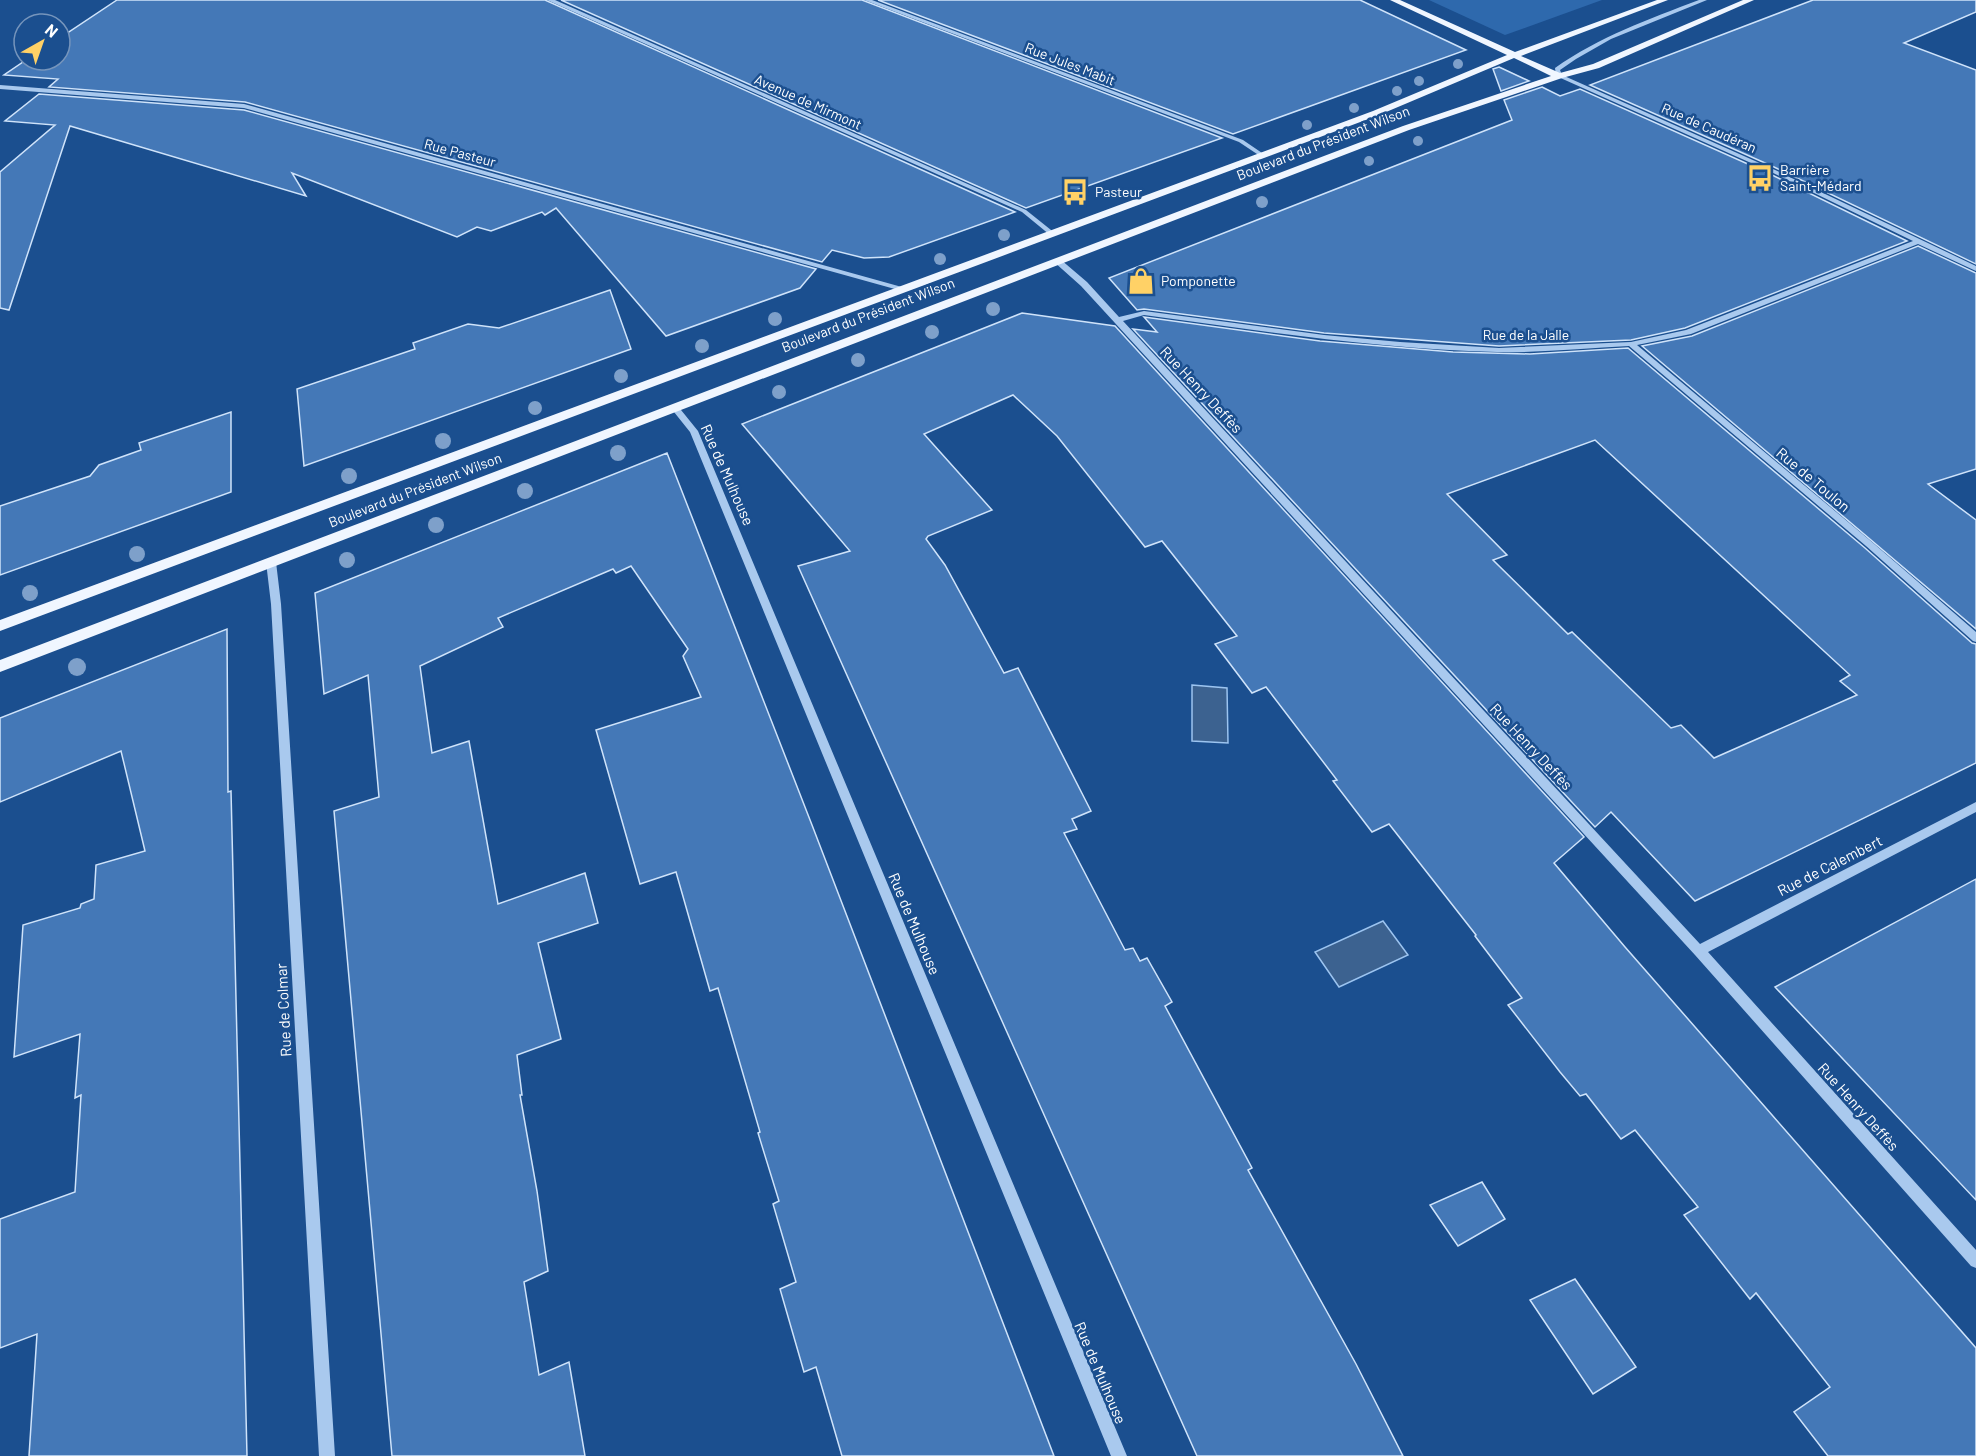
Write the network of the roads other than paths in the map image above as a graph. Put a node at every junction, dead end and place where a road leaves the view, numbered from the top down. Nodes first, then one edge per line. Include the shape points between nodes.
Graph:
1 (550, 0) edge
2 (867, 0) edge
3 (1394, 0) edge
4 (1664, 0) edge
5 (1704, 0) edge
6 (1750, 0) edge
7 (1739, 3) edge
8 (1514, 56) junction
9 (1559, 76) junction
10 (0, 87) edge
11 (1262, 155) junction
12 (1052, 234) junction
13 (1919, 241) junction
14 (1057, 261) junction
15 (1976, 269) edge
16 (905, 289) junction
17 (1118, 320) junction
18 (1631, 344) junction
19 (675, 407) junction
20 (271, 562) junction
21 (0, 626) edge
22 (1976, 638) edge
23 (0, 666) edge
24 (1976, 807) edge
25 (1699, 951) junction
26 (1976, 1261) edge
27 (327, 1456) edge
28 (1119, 1456) edge

1 - 12 street, Avenue de Mirmont via 1024,212
2 - 11 street, Rue Jules Mabit via 1241,141
3 - 8 main road
4 - 8 main road, Boulevard du Président Wilson
5 - 9 street via 1636,26 1575,56 1557,69
6 - 7 main road, Boulevard du Président Wilson
7 - 9 main road, Boulevard du Président Wilson via 1596,66
8 - 9 main road
8 - 11 main road, Boulevard du Président Wilson
9 - 13 street, Rue de Caudéran
9 - 14 main road, Boulevard du Président Wilson via 1406,128
10 - 16 street, Rue Pasteur via 244,106
11 - 12 main road, Boulevard du Président Wilson
12 - 16 main road, Boulevard du Président Wilson
13 - 15 street, Rue de Caudéran
13 - 18 street, Rue de la Jalle via 1688,332
14 - 17 street, Rue Henry Deffès
14 - 19 main road, Boulevard du Président Wilson
16 - 21 main road, Boulevard du Président Wilson
17 - 18 street, Rue de la Jalle via 1144,313 1324,337 1499,350
17 - 25 street, Rue Henry Deffès
18 - 22 street, Rue de Toulon
19 - 20 main road, Boulevard du Président Wilson
19 - 28 street, Rue de Mulhouse via 694,431
20 - 23 main road, Boulevard du Président Wilson
20 - 27 street, Rue de Colmar
24 - 25 street, Rue de Calembert
25 - 26 street, Rue Henry Deffès

